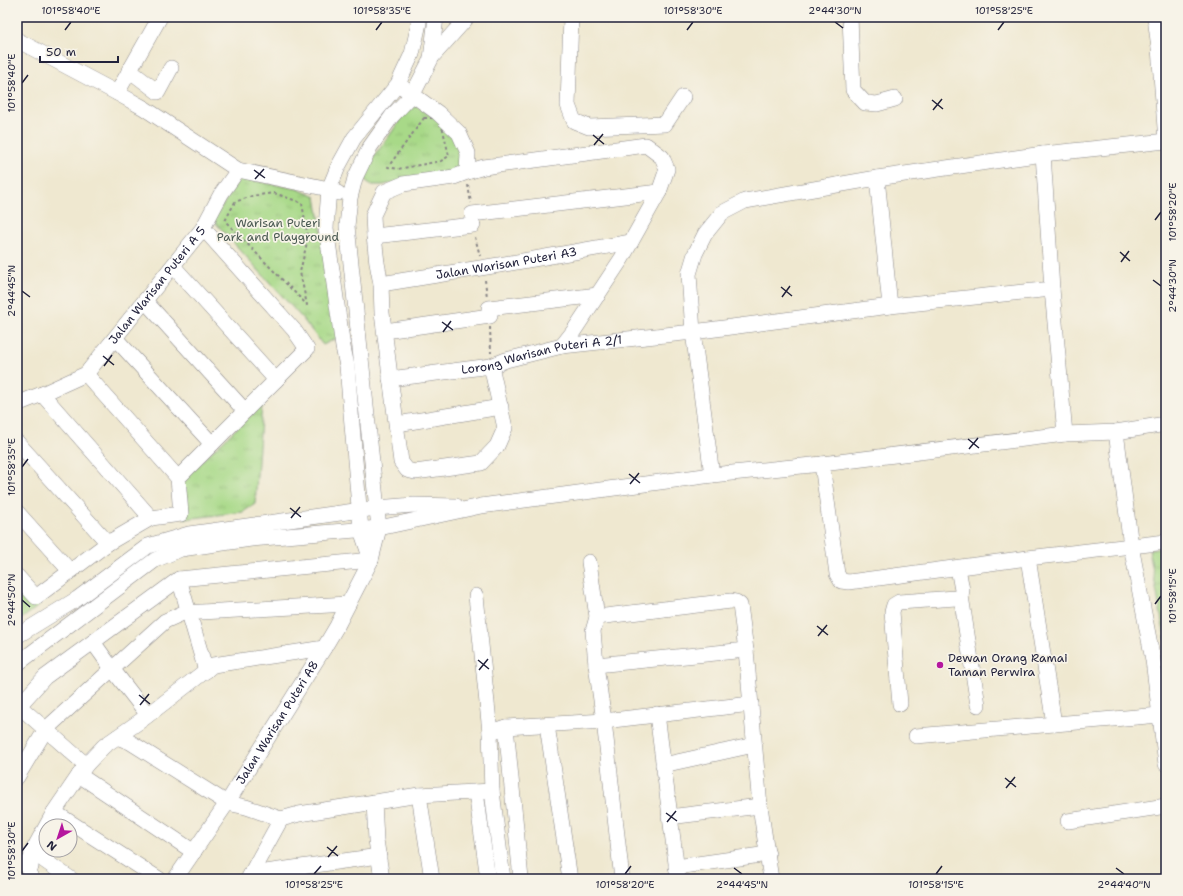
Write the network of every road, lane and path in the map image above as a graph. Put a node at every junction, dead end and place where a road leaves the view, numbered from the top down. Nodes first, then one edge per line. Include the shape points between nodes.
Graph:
1 (160, 17) edge
2 (419, 17) edge
3 (572, 17) edge
4 (850, 17) edge
5 (1155, 17) edge
6 (466, 18) edge
7 (439, 19) edge
8 (416, 34) junction
9 (434, 39) junction
10 (17, 40) edge
11 (431, 59) junction
12 (171, 68) dead end
13 (129, 70) junction
14 (398, 84) junction
15 (117, 93) junction
16 (413, 94) junction
17 (683, 97) dead end
18 (895, 98) dead end
19 (1166, 141) edge
20 (1043, 154) junction
21 (441, 161) joint
22 (238, 170) junction
23 (467, 172) junction
24 (877, 178) junction
25 (329, 189) junction
26 (659, 192) junction
27 (350, 198) junction
28 (472, 220) junction
29 (203, 228) junction
30 (374, 236) junction
31 (631, 242) junction
32 (173, 266) junction
33 (483, 267) junction
34 (380, 284) junction
35 (1052, 289) junction
36 (598, 294) junction
37 (145, 301) junction
38 (307, 306) joint
39 (890, 306) junction
40 (385, 331) junction
41 (693, 332) junction
42 (115, 338) junction
43 (562, 346) junction
44 (491, 366) junction
45 (86, 374) junction
46 (390, 379) junction
47 (276, 380) junction
48 (42, 394) junction
49 (17, 404) edge
50 (501, 407) junction
51 (245, 411) junction
52 (397, 424) junction
53 (1166, 424) edge
54 (1116, 432) junction
55 (1065, 434) junction
56 (17, 442) edge
57 (212, 444) junction
58 (822, 464) junction
59 (712, 475) junction
60 (178, 478) junction
61 (481, 506) junction
62 (376, 508) junction
63 (359, 511) junction
64 (17, 512) edge
65 (151, 518) junction
66 (379, 528) junction
67 (361, 530) junction
68 (1166, 542) edge
69 (108, 543) junction
70 (1131, 546) junction
71 (1028, 558) junction
72 (371, 560) junction
73 (589, 562) dead end
74 (958, 568) junction
75 (70, 571) junction
76 (17, 576) edge
77 (179, 579) junction
78 (476, 596) dead end
79 (961, 596) junction
80 (348, 604) junction
81 (189, 613) junction
82 (597, 617) junction
83 (17, 636) edge
84 (93, 642) junction
85 (324, 648) junction
86 (746, 650) junction
87 (1159, 658) edge
88 (17, 664) edge
89 (596, 665) junction
90 (113, 670) junction
91 (206, 671) junction
92 (751, 704) junction
93 (900, 704) dead end
94 (978, 705) dead end
95 (18, 707) edge
96 (657, 714) junction
97 (148, 715) junction
98 (1160, 715) junction
99 (604, 721) junction
100 (1054, 724) junction
101 (547, 725) junction
102 (506, 727) junction
103 (46, 729) junction
104 (490, 732) junction
105 (916, 736) dead end
106 (117, 737) junction
107 (754, 745) junction
108 (1166, 764) edge
109 (663, 765) junction
110 (82, 770) junction
111 (17, 777) edge
112 (492, 791) junction
113 (476, 792) junction
114 (420, 795) junction
115 (374, 802) junction
116 (227, 803) junction
117 (760, 806) junction
118 (1166, 806) edge
119 (54, 812) junction
120 (669, 817) junction
121 (281, 819) junction
122 (1068, 821) dead end
123 (194, 852) junction
124 (768, 854) junction
125 (378, 856) junction
126 (27, 865) edge
127 (677, 873) edge
128 (250, 877) edge
129 (71, 879) edge
130 (159, 879) edge
131 (175, 879) edge
132 (382, 879) edge
133 (432, 879) edge
134 (488, 879) edge
135 (503, 879) edge
136 (521, 879) edge
137 (570, 879) edge
138 (622, 879) edge
139 (771, 879) edge

1 - 13 street
2 - 8 street
3 - 17 street via 568,105 574,121 589,127 665,124
4 - 18 street via 853,90 865,103 877,104
5 - 19 street
6 - 9 street
6 - 11 street
7 - 8 street
7 - 9 street
8 - 14 street via 412,54
9 - 11 street
10 - 15 street
11 - 16 street
12 - 13 street via 158,92
13 - 15 street
14 - 16 street
14 - 25 street via 354,138
15 - 22 street
16 - 23 street via 438,112 460,133 468,153
16 - 27 street via 392,116 370,147 355,178
19 - 20 street
20 - 24 street
20 - 35 street
21 - 21 path via 398,169 388,167 424,118 436,118 443,130 449,156
22 - 25 street
22 - 29 street, Jalan Warisan Puteri A 5 via 221,194
23 - 26 street via 646,145 662,157 667,169
23 - 28 path
23 - 30 street via 454,177 403,184 384,192 373,215
24 - 39 street
24 - 41 street via 745,201 722,213 695,254 689,274
25 - 27 street
25 - 63 street via 326,228 347,366
26 - 28 street
26 - 31 street
27 - 62 street via 347,226
28 - 30 street
28 - 33 path
29 - 32 street, Jalan Warisan Puteri A 5
29 - 47 street via 294,330 307,349
30 - 34 street
31 - 33 street, Jalan Warisan Puteri A3
31 - 36 street
32 - 37 street, Jalan Warisan Puteri A 5
32 - 47 street
33 - 34 street, Jalan Warisan Puteri A3
34 - 40 street
35 - 39 street, Lorong Warisan Puteri A 2/1
35 - 55 street
36 - 40 street
36 - 43 street
37 - 42 street, Jalan Warisan Puteri A 5
37 - 51 street
38 - 38 path via 225,221 235,202 252,196 274,193 302,203 308,238 300,272
39 - 41 street, Lorong Warisan Puteri A 2/1
40 - 46 street
41 - 43 street, Lorong Warisan Puteri A 2/1
41 - 59 street
42 - 45 street, Jalan Warisan Puteri A 5
42 - 57 street
43 - 44 street, Lorong Warisan Puteri A 2/1
44 - 46 street, Lorong Warisan Puteri A 2/1
44 - 50 street
45 - 48 street, Jalan Warisan Puteri A 5
45 - 60 street
46 - 52 street
47 - 51 street
48 - 49 street, Jalan Warisan Puteri A 5
48 - 65 street
50 - 52 street
50 - 52 street via 505,428 497,446 481,463 415,472 407,470 401,462
51 - 57 street
53 - 54 street
54 - 55 street
54 - 70 street
55 - 58 street
56 - 69 street
57 - 60 street
58 - 59 street
58 - 74 street via 837,574 841,581
59 - 61 street
60 - 65 street via 181,514
61 - 62 street via 414,505
61 - 66 street
62 - 63 street
62 - 66 street
63 - 67 street
63 - 83 street via 189,534 148,546 77,599
64 - 75 street
65 - 69 street
66 - 67 street
66 - 72 street, Jalan Warisan Puteri A8
67 - 72 street
67 - 88 street via 251,539 181,549 155,560
68 - 70 street
69 - 75 street
70 - 71 street
70 - 87 street
71 - 74 street
71 - 100 street
72 - 77 street
72 - 80 street, Jalan Warisan Puteri A8
73 - 82 street
74 - 79 street
75 - 76 street via 36,596
77 - 81 street
77 - 84 street
78 - 104 street
79 - 93 street via 899,602 894,605 892,612
79 - 94 street
80 - 81 street
80 - 85 street, Jalan Warisan Puteri A8
81 - 90 street via 165,622
81 - 91 street
82 - 86 street via 736,602 740,605
82 - 89 street via 593,631
84 - 90 street
84 - 95 street via 45,677
85 - 91 street via 213,666
85 - 116 street, Jalan Warisan Puteri A8
86 - 89 street
86 - 92 street
87 - 98 street
89 - 99 street
90 - 97 street
90 - 103 street
91 - 97 street
92 - 96 street
92 - 107 street
95 - 103 street
96 - 99 street
96 - 109 street
97 - 106 street
98 - 100 street
98 - 108 street
99 - 101 street
99 - 138 street
100 - 105 street
101 - 102 street
101 - 137 street
102 - 104 street
102 - 136 street
103 - 110 street
103 - 111 street
104 - 112 street
106 - 110 street via 104,746
106 - 116 street via 130,742
107 - 109 street
107 - 117 street
109 - 120 street
110 - 119 street
110 - 123 street
112 - 113 street
112 - 135 street
113 - 114 street
113 - 134 street
114 - 115 street
114 - 133 street
115 - 121 street
115 - 125 street
116 - 121 street
116 - 123 street, Jalan Warisan Puteri A8
117 - 120 street
117 - 124 street
118 - 122 street
119 - 126 street
119 - 130 street
120 - 127 street
121 - 128 street
123 - 131 street, Jalan Warisan Puteri A8
124 - 127 street
124 - 139 street
125 - 128 street
125 - 132 street
126 - 129 street

